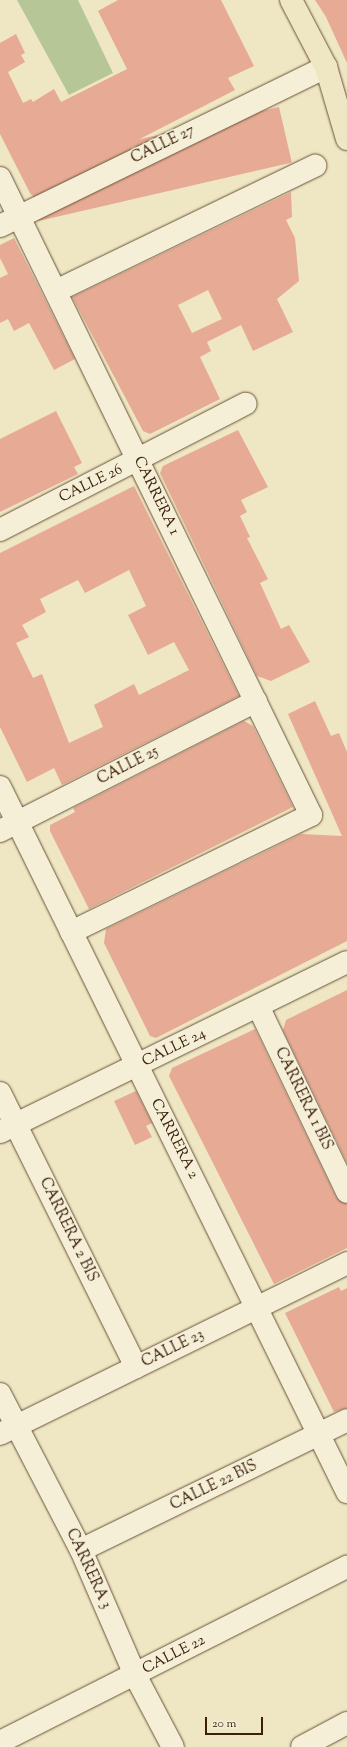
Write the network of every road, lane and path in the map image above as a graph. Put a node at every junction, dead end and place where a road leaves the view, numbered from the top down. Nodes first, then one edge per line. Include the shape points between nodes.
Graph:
1 (291, 0) edge
2 (326, 67) junction
3 (347, 139) edge
4 (315, 166) dead end
5 (0, 178) edge
6 (19, 217) junction
7 (0, 226) edge
8 (56, 291) junction
9 (245, 404) dead end
10 (139, 460) junction
11 (0, 530) edge
12 (256, 702) junction
13 (0, 787) edge
14 (9, 827) edge
15 (72, 932) junction
16 (347, 962) edge
17 (258, 1006) junction
18 (137, 1065) junction
19 (0, 1093) edge
20 (8, 1128) edge
21 (347, 1192) edge
22 (347, 1263) edge
23 (259, 1307) junction
24 (136, 1367) junction
25 (0, 1394) edge
26 (347, 1420) edge
27 (8, 1430) edge
28 (320, 1435) junction
29 (347, 1492) edge
30 (81, 1550) junction
31 (347, 1567) edge
32 (136, 1675) junction
33 (347, 1723) edge
34 (0, 1742) edge
35 (173, 1747) edge
36 (302, 1747) edge

1 - 2 main road
2 - 3 main road
2 - 6 street, CALLE 27
4 - 8 street
5 - 6 street, CARRERA 1
6 - 7 street, CALLE 27
6 - 8 street, CARRERA 1
8 - 10 street, CARRERA 1
9 - 10 street, CALLE 26
10 - 11 street, CALLE 26
10 - 12 street, CARRERA 1
12 - 14 street, CALLE 25
12 - 15 street, CARRERA 1 via 311,814
13 - 14 street, CARRERA 2
14 - 15 street, CARRERA 2
15 - 18 street, CARRERA 2
16 - 17 street, CALLE 24
17 - 18 street, CALLE 24
17 - 21 street, CARRERA 1 BIS
18 - 20 street, CALLE 24
18 - 23 street, CARRERA 2
19 - 20 street, CARRERA 2 BIS
20 - 24 street, CARRERA 2 BIS
22 - 23 street, CALLE 23
23 - 24 street, CALLE 23
23 - 28 street, CARRERA 2
24 - 27 street, CALLE 23
25 - 27 street, CARRERA 3
26 - 28 street, CALLE 22 BIS
27 - 30 street, CARRERA 3
28 - 29 street, CARRERA 2
28 - 30 street, CALLE 22 BIS
30 - 32 street, CARRERA 3
31 - 32 street, CALLE 22
32 - 34 street, CALLE 22
32 - 35 street, CARRERA 3
33 - 36 street

